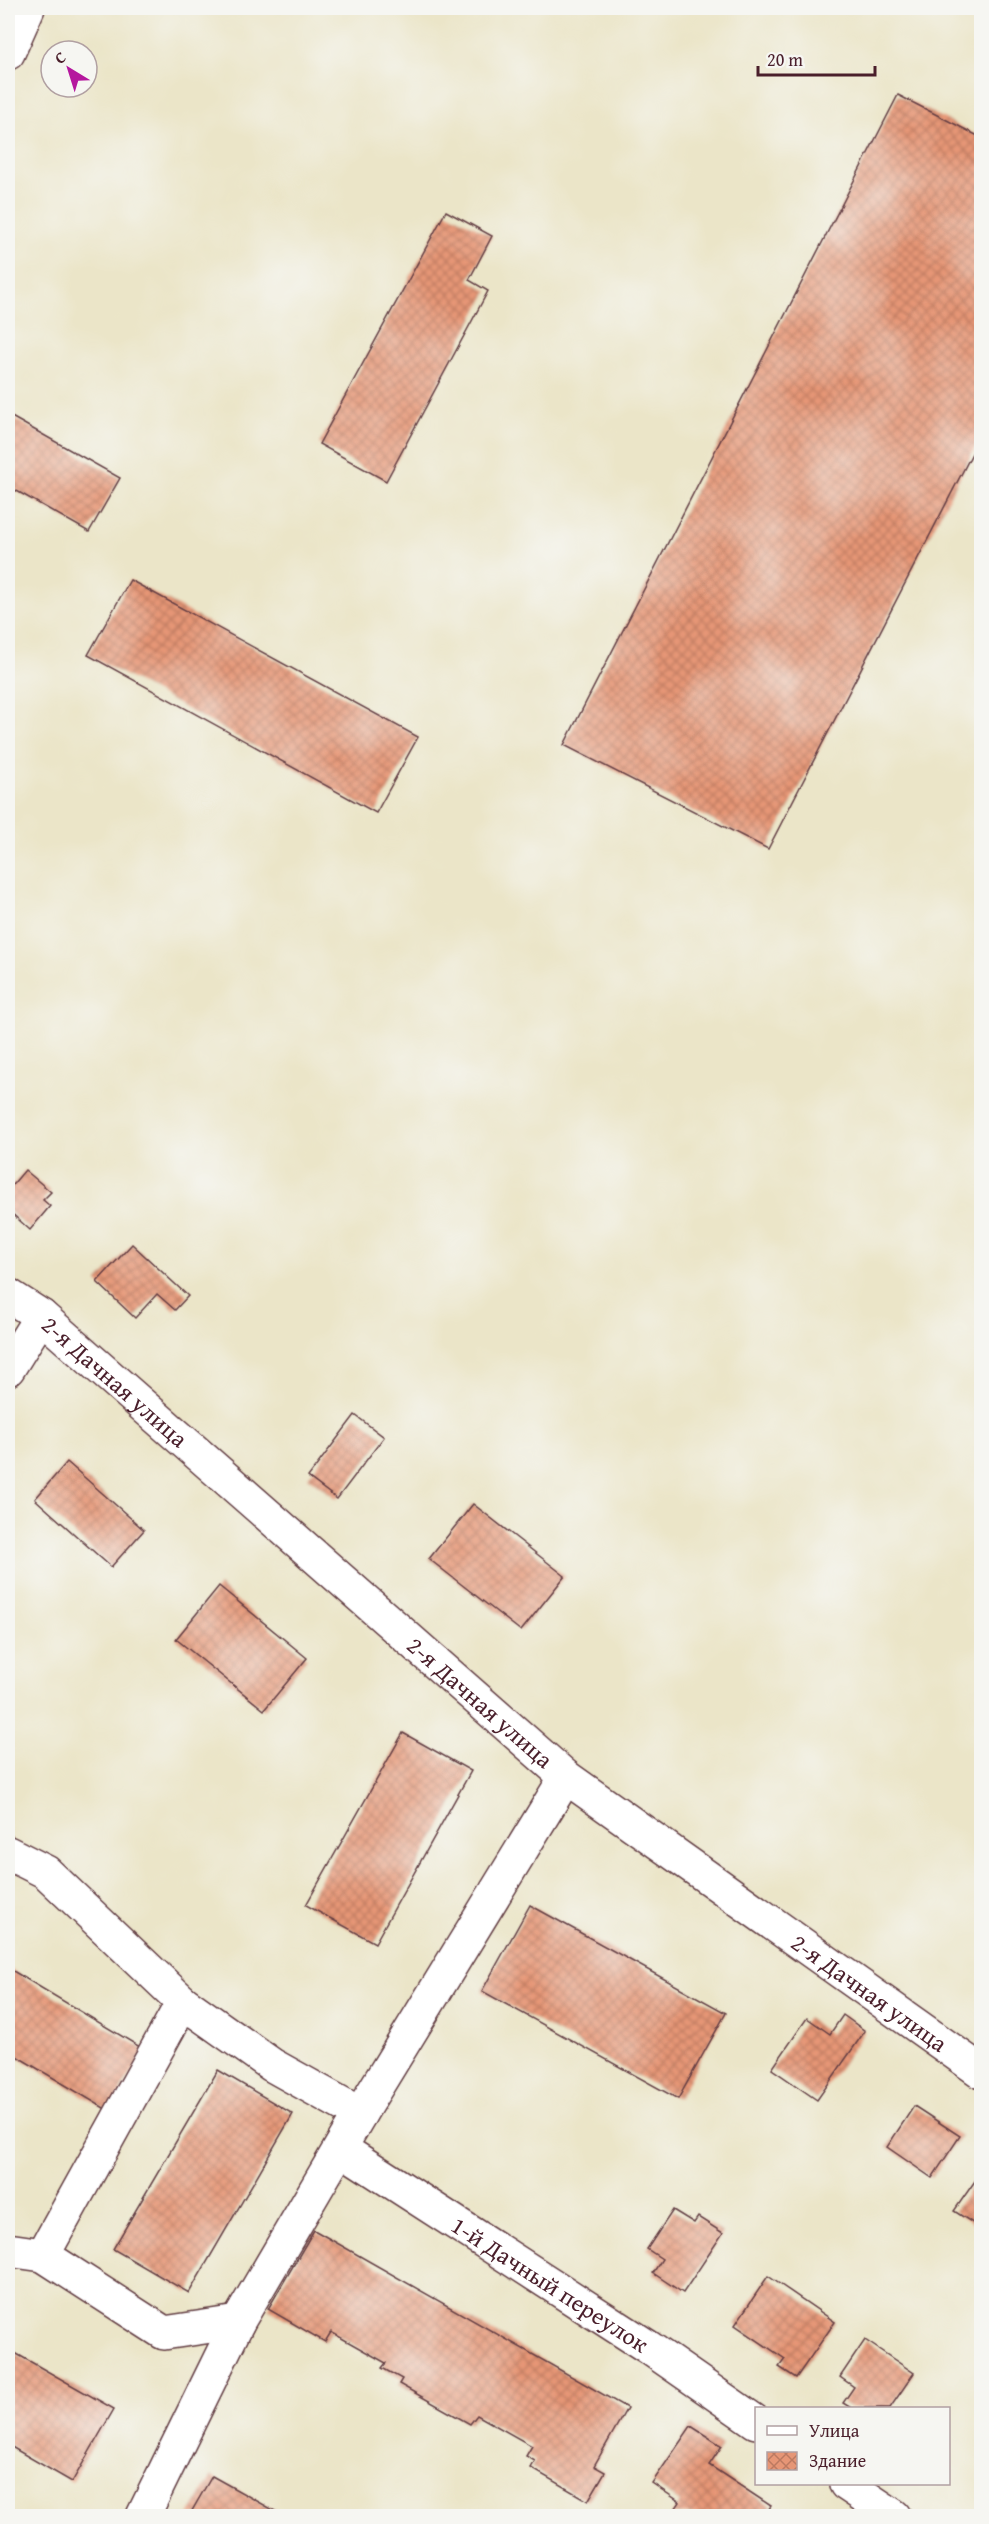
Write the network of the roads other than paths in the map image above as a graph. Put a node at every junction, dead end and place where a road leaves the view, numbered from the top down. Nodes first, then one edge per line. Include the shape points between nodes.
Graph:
1 (28, 8) edge
2 (8, 53) edge
3 (8, 1295) edge
4 (41, 1316) junction
5 (8, 1369) edge
6 (566, 1778) junction
7 (8, 1853) edge
8 (183, 2002) junction
9 (981, 2072) edge
10 (360, 2114) junction
11 (341, 2149) junction
12 (8, 2250) edge
13 (43, 2255) junction
14 (238, 2322) junction
15 (755, 2421) edge
16 (847, 2485) edge
17 (143, 2517) edge
18 (894, 2517) edge

1 - 2 street
3 - 4 street, 2-я Дачная улица
4 - 5 street
4 - 6 street, 2-я Дачная улица
6 - 9 street, 2-я Дачная улица
6 - 10 street
7 - 8 street via 46,1872
8 - 10 street via 272,2065
8 - 13 street
10 - 11 street
11 - 14 street
11 - 15 street, 1-й Дачный переулок via 648,2347
12 - 13 street
13 - 14 street via 164,2333
14 - 17 street
16 - 18 street

